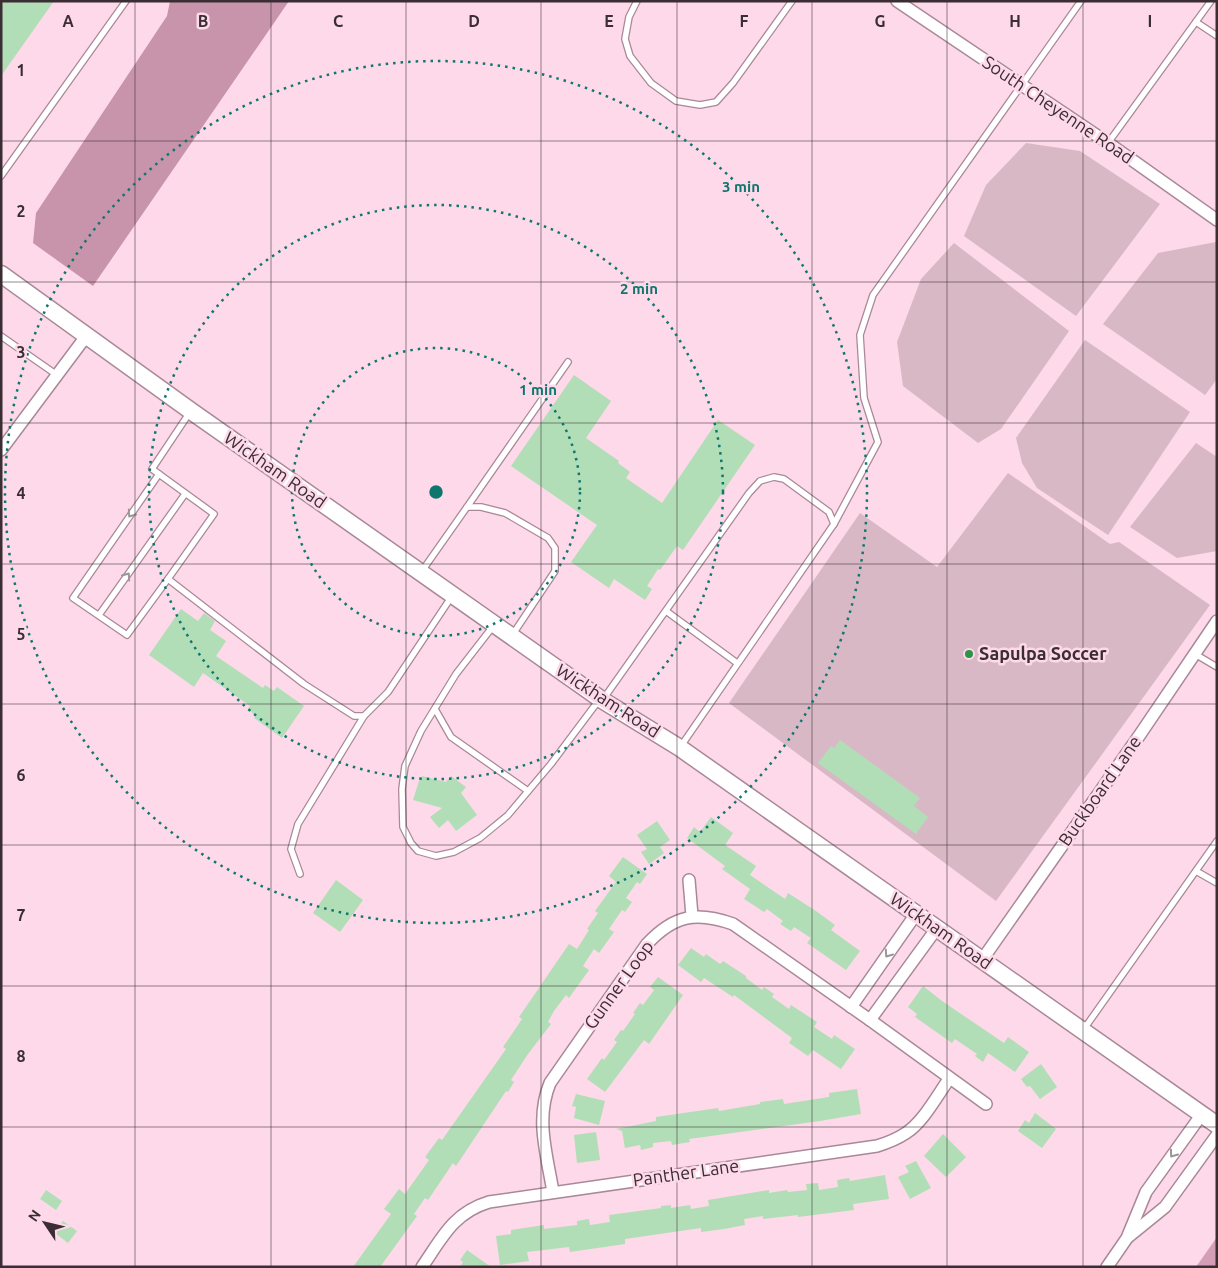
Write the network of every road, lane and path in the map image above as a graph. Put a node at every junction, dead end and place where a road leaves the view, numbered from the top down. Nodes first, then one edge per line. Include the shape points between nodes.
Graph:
1 (126, 1) edge
2 (637, 1) edge
3 (792, 1) edge
4 (897, 1) edge
5 (1080, 1) edge
6 (1211, 1) edge
7 (1196, 22) junction
8 (1217, 36) edge
9 (1020, 85) junction
10 (1108, 143) junction
11 (1, 176) edge
12 (1217, 220) edge
13 (1, 274) edge
14 (87, 335) junction
15 (1, 336) edge
16 (568, 362) dead end
17 (58, 375) junction
18 (191, 411) junction
19 (1, 450) edge
20 (159, 474) junction
21 (186, 494) junction
22 (467, 507) junction
23 (834, 524) junction
24 (422, 572) junction
25 (168, 580) junction
26 (454, 594) junction
27 (666, 611) junction
28 (99, 616) junction
29 (1217, 621) edge
30 (495, 624) junction
31 (512, 636) junction
32 (1194, 653) junction
33 (737, 663) junction
34 (1217, 666) edge
35 (601, 699) junction
36 (435, 709) junction
37 (364, 716) junction
38 (680, 748) junction
39 (528, 791) junction
40 (1217, 841) edge
41 (1196, 870) junction
42 (300, 874) dead end
43 (689, 880) dead end
44 (1217, 883) edge
45 (916, 914) junction
46 (692, 916) junction
47 (937, 928) junction
48 (982, 960) junction
49 (851, 1007) junction
50 (870, 1020) junction
51 (1082, 1031) junction
52 (950, 1079) junction
53 (986, 1104) dead end
54 (1202, 1114) junction
55 (1217, 1125) edge
56 (1217, 1135) edge
57 (553, 1192) junction
58 (1127, 1238) junction
59 (422, 1267) edge
60 (1107, 1267) edge

1 - 11 lane
2 - 3 lane via 625,39 630,56 651,83 676,101 700,105 716,102
4 - 9 street, South Cheyenne Road
5 - 9 lane
6 - 7 lane
7 - 8 lane
7 - 10 lane
9 - 10 street, South Cheyenne Road
9 - 23 lane via 873,295 860,335 864,398 878,442
10 - 12 street, South Cheyenne Road
13 - 14 street, Wickham Road
14 - 17 street
14 - 18 street, Wickham Road
15 - 17 lane
16 - 22 lane
17 - 19 street
18 - 20 lane via 152,469
18 - 24 street, Wickham Road
20 - 21 lane
20 -> 28 lane via 73,598
21 - 25 lane via 214,514
28 -> 21 lane
22 - 24 lane
22 - 31 lane via 505,513 548,538 555,548 555,572
23 - 27 lane via 829,512 784,479 760,480
23 - 33 lane
24 - 26 street, Wickham Road
25 - 28 lane via 127,635
25 - 37 lane via 304,684 354,716
26 - 30 street, Wickham Road
26 - 37 lane via 388,692
27 - 33 lane
27 - 35 lane
29 - 32 street, Buckboard Lane
30 - 31 street, Wickham Road
30 - 36 lane via 456,674
31 - 35 street, Wickham Road
32 - 34 lane
32 - 48 street, Buckboard Lane
33 - 38 lane
35 - 38 street, Wickham Road
35 - 39 lane
36 - 39 lane via 451,738
36 - 39 lane via 405,766 402,789 403,826 418,851 436,856 454,852 480,838 508,815
37 - 42 lane via 298,824 291,849
38 - 45 street, Wickham Road
40 - 41 lane
41 - 44 lane
41 - 51 lane
43 - 46 street
45 - 47 street, Wickham Road
45 -> 49 street
46 - 49 street, Gunner Loop via 716,918 733,924
46 - 57 street, Gunner Loop via 668,925 647,944 550,1084 543,1102 542,1126
47 - 48 street, Wickham Road
47 - 50 street
48 - 51 street, Wickham Road
49 - 50 street, Gunner Loop
50 - 52 street, Gunner Loop
51 - 54 street, Wickham Road
52 - 53 street, Gunner Loop
52 - 57 street, Panther Lane via 908,1132 877,1146
54 - 55 street, Wickham Road
54 -> 58 street via 1146,1192
56 - 58 street via 1164,1207
57 - 59 street, Panther Lane via 489,1202 468,1210 458,1217
58 - 60 street

